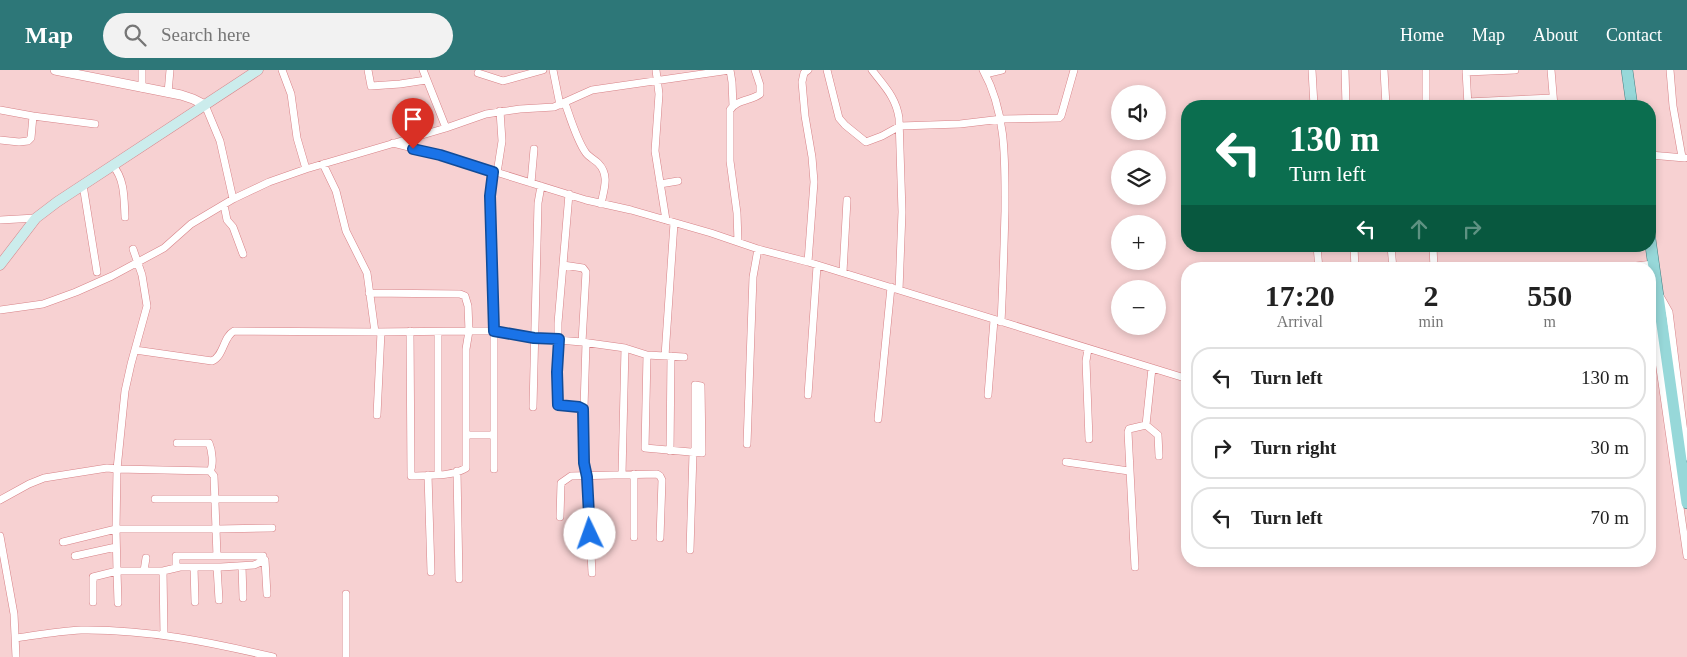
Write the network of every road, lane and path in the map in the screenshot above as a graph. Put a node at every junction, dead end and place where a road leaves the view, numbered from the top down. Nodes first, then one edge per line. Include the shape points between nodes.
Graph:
1 (55, 70) edge
2 (142, 70) edge
3 (170, 70) edge
4 (258, 70) edge
5 (282, 70) edge
6 (368, 70) edge
7 (423, 70) edge
8 (543, 70) edge
9 (553, 70) edge
10 (656, 70) edge
11 (730, 70) edge
12 (756, 70) edge
13 (808, 70) edge
14 (827, 70) edge
15 (872, 70) edge
16 (1002, 70) edge
17 (1074, 70) edge
18 (1312, 70) edge
19 (1345, 70) edge
20 (1384, 70) edge
21 (1515, 70) edge
22 (1551, 70) edge
23 (1627, 70) edge
24 (1670, 70) edge
25 (1426, 71) edge
26 (1466, 71) edge
27 (984, 72) edge
28 (478, 73) dead end
29 (690, 73) edge
30 (426, 80) junction
31 (658, 80) junction
32 (142, 88) junction
33 (168, 93) junction
34 (1314, 100) edge
35 (1346, 100) edge
36 (1386, 100) edge
37 (1426, 100) edge
38 (1468, 100) edge
39 (1553, 100) edge
40 (1631, 100) edge
41 (563, 104) junction
42 (206, 105) junction
43 (733, 106) junction
44 (0, 110) edge
45 (500, 111) junction
46 (33, 116) junction
47 (1002, 119) junction
48 (94, 124) dead end
49 (900, 126) junction
50 (446, 128) junction
51 (0, 140) edge
52 (392, 143) junction
53 (534, 149) dead end
54 (1656, 156) edge
55 (1685, 158) edge
56 (323, 164) junction
57 (113, 166) junction
58 (306, 169) junction
59 (495, 173) junction
60 (678, 182) dead end
61 (531, 183) junction
62 (660, 184) junction
63 (83, 186) junction
64 (541, 186) junction
65 (569, 194) junction
66 (233, 199) junction
67 (847, 200) dead end
68 (601, 204) junction
69 (224, 205) junction
70 (125, 216) dead end
71 (36, 218) junction
72 (0, 220) edge
73 (666, 220) junction
74 (674, 223) junction
75 (738, 242) junction
76 (133, 249) dead end
77 (758, 249) junction
78 (243, 254) dead end
79 (808, 262) junction
80 (137, 263) junction
81 (0, 265) edge
82 (563, 265) junction
83 (817, 266) junction
84 (97, 272) dead end
85 (843, 272) junction
86 (1656, 278) edge
87 (891, 288) junction
88 (899, 290) junction
89 (1658, 291) junction
90 (369, 293) junction
91 (1656, 295) edge
92 (0, 310) edge
93 (997, 321) junction
94 (410, 331) junction
95 (469, 331) junction
96 (494, 331) junction
97 (378, 332) junction
98 (438, 332) junction
99 (534, 338) junction
100 (559, 339) junction
101 (1656, 340) edge
102 (584, 342) junction
103 (625, 348) junction
104 (1088, 349) junction
105 (135, 350) junction
106 (1658, 354) joint
107 (647, 355) junction
108 (668, 356) junction
109 (684, 357) dead end
110 (1152, 368) junction
111 (1181, 377) edge
112 (808, 395) dead end
113 (988, 395) dead end
114 (533, 408) dead end
115 (583, 409) junction
116 (377, 415) dead end
117 (878, 419) dead end
118 (1146, 425) junction
119 (466, 435) junction
120 (494, 435) junction
121 (1089, 438) dead end
122 (177, 443) dead end
123 (747, 444) dead end
124 (670, 451) junction
125 (694, 453) junction
126 (1159, 456) dead end
127 (1687, 456) edge
128 (1066, 462) dead end
129 (117, 469) junction
130 (494, 469) dead end
131 (210, 471) junction
132 (457, 471) junction
133 (1129, 471) junction
134 (622, 474) junction
135 (634, 474) junction
136 (428, 475) junction
137 (438, 475) junction
138 (587, 475) junction
139 (155, 499) dead end
140 (275, 499) dead end
141 (0, 500) edge
142 (215, 500) junction
143 (1687, 504) edge
144 (560, 517) dead end
145 (272, 528) dead end
146 (116, 529) junction
147 (215, 529) junction
148 (0, 536) edge
149 (634, 537) dead end
150 (660, 538) dead end
151 (63, 542) dead end
152 (116, 548) junction
153 (690, 550) dead end
154 (75, 556) dead end
155 (217, 556) junction
156 (262, 556) dead end
157 (1687, 556) edge
158 (146, 558) dead end
159 (242, 566) junction
160 (194, 567) junction
161 (217, 567) junction
162 (1135, 567) dead end
163 (176, 568) junction
164 (117, 571) junction
165 (144, 571) junction
166 (163, 571) junction
167 (431, 572) dead end
168 (592, 573) dead end
169 (458, 579) dead end
170 (267, 594) dead end
171 (346, 594) dead end
172 (243, 598) dead end
173 (219, 600) dead end
174 (93, 602) dead end
175 (118, 602) dead end
176 (195, 602) dead end
177 (164, 635) junction
178 (16, 638) junction
179 (16, 657) edge
180 (273, 657) edge
181 (346, 657) edge

1 - 32 street
2 - 32 street
3 - 33 street
4 - 42 main road
5 - 58 street via 291,94 297,138
6 - 30 street via 372,86
7 - 30 street
8 - 28 street via 502,81
9 - 41 street
10 - 31 street
11 - 29 street
11 - 43 street
12 - 43 street via 760,94
13 - 79 street via 802,82 814,182
14 - 49 street via 839,118 861,139 872,141
15 - 49 street via 894,100
16 - 27 street
17 - 47 street via 1059,118
18 - 34 street
19 - 35 street
20 - 36 street
21 - 26 street
22 - 39 street
23 - 40 main road
24 - 55 street via 1673,106
25 - 37 street
26 - 38 street
27 - 47 street
29 - 31 street
30 - 50 street
31 - 41 street via 592,90
31 - 62 street via 655,151
32 - 33 street
33 - 42 street
41 - 45 street via 554,108
41 - 68 street via 586,153 604,172 606,179
42 - 57 main road
42 - 66 street via 220,141
43 - 75 street via 730,110 730,161
44 - 46 street
45 - 50 street
45 - 59 street via 502,141
46 - 48 street
46 - 51 street via 28,141
47 - 49 street
47 - 93 street via 1004,268
49 - 88 street via 902,212
50 - 52 street
52 - 56 street
52 - 59 street
53 - 61 street
54 - 55 street
56 - 58 street
56 - 90 street via 336,191 346,231 367,273
57 - 63 main road
57 - 70 street via 120,176
58 - 66 street
59 - 61 street
59 - 96 street via 490,196
60 - 62 street
61 - 64 street
62 - 73 street
63 - 71 main road
63 - 84 street
64 - 65 street
64 - 99 street
65 - 68 street
65 - 82 street
66 - 69 street
67 - 85 street
68 - 73 street
69 - 78 street via 227,220
69 - 80 street
71 - 72 street
71 - 81 main road
73 - 74 street
74 - 75 street
74 - 108 street
75 - 77 street
76 - 80 street
77 - 79 street
77 - 123 street via 753,278
79 - 83 street
80 - 92 street via 43,304
80 - 105 street via 147,306
82 - 100 street
82 - 102 street via 583,268 586,272
83 - 85 street
83 - 112 street
85 - 87 street
86 - 89 main road
87 - 88 street
87 - 117 street
88 - 93 street
89 - 91 street
89 - 127 street via 1669,312
89 - 143 main road
90 - 95 street via 465,296
90 - 97 street
93 - 104 street
93 - 113 street
94 - 97 street
94 - 98 street
94 - 136 street via 411,476
95 - 96 street
95 - 98 street
95 - 119 street
96 - 99 street
96 - 120 street
97 - 105 street via 234,332 217,359 212,361
97 - 116 street
98 - 137 street
99 - 100 street
99 - 114 street
100 - 102 street
100 - 115 street via 558,405
101 - 106 street
102 - 103 street
102 - 115 street
103 - 107 street
103 - 134 street
104 - 110 street
104 - 121 street
105 - 129 street via 125,391
106 - 157 street
107 - 108 street
107 - 124 street via 645,448
108 - 109 street
108 - 124 street
110 - 111 street
110 - 118 street
115 - 138 street
118 - 126 street via 1158,435
118 - 133 street via 1128,430
119 - 120 street
119 - 132 street via 466,468
120 - 130 street
122 - 131 street via 209,443
124 - 125 street
125 - 125 street via 702,453 701,386 695,385
125 - 153 street
128 - 133 street
129 - 131 street
129 - 141 street via 44,478
129 - 146 street
131 - 142 street via 214,476
132 - 137 street
132 - 169 street
133 - 162 street
134 - 135 street
134 - 138 street
135 - 149 street
135 - 150 street via 657,474 661,477
136 - 137 street
136 - 167 street
138 - 144 street via 570,476 561,483
138 - 168 street
139 - 142 street
140 - 142 street
142 - 147 street
145 - 147 street
146 - 147 street
146 - 151 street
146 - 152 street
147 - 155 street
148 - 178 street
152 - 154 street
152 - 164 street
155 - 156 street
155 - 163 street via 176,556
158 - 165 street
159 - 161 street
159 - 170 street via 265,560
159 - 172 street
160 - 161 street
160 - 163 street
160 - 176 street
161 - 173 street
163 - 166 street
164 - 165 street
164 - 174 street via 93,577
164 - 175 street
165 - 166 street
166 - 177 street
171 - 181 street
177 - 178 street via 78,630
177 - 180 street
178 - 179 street

